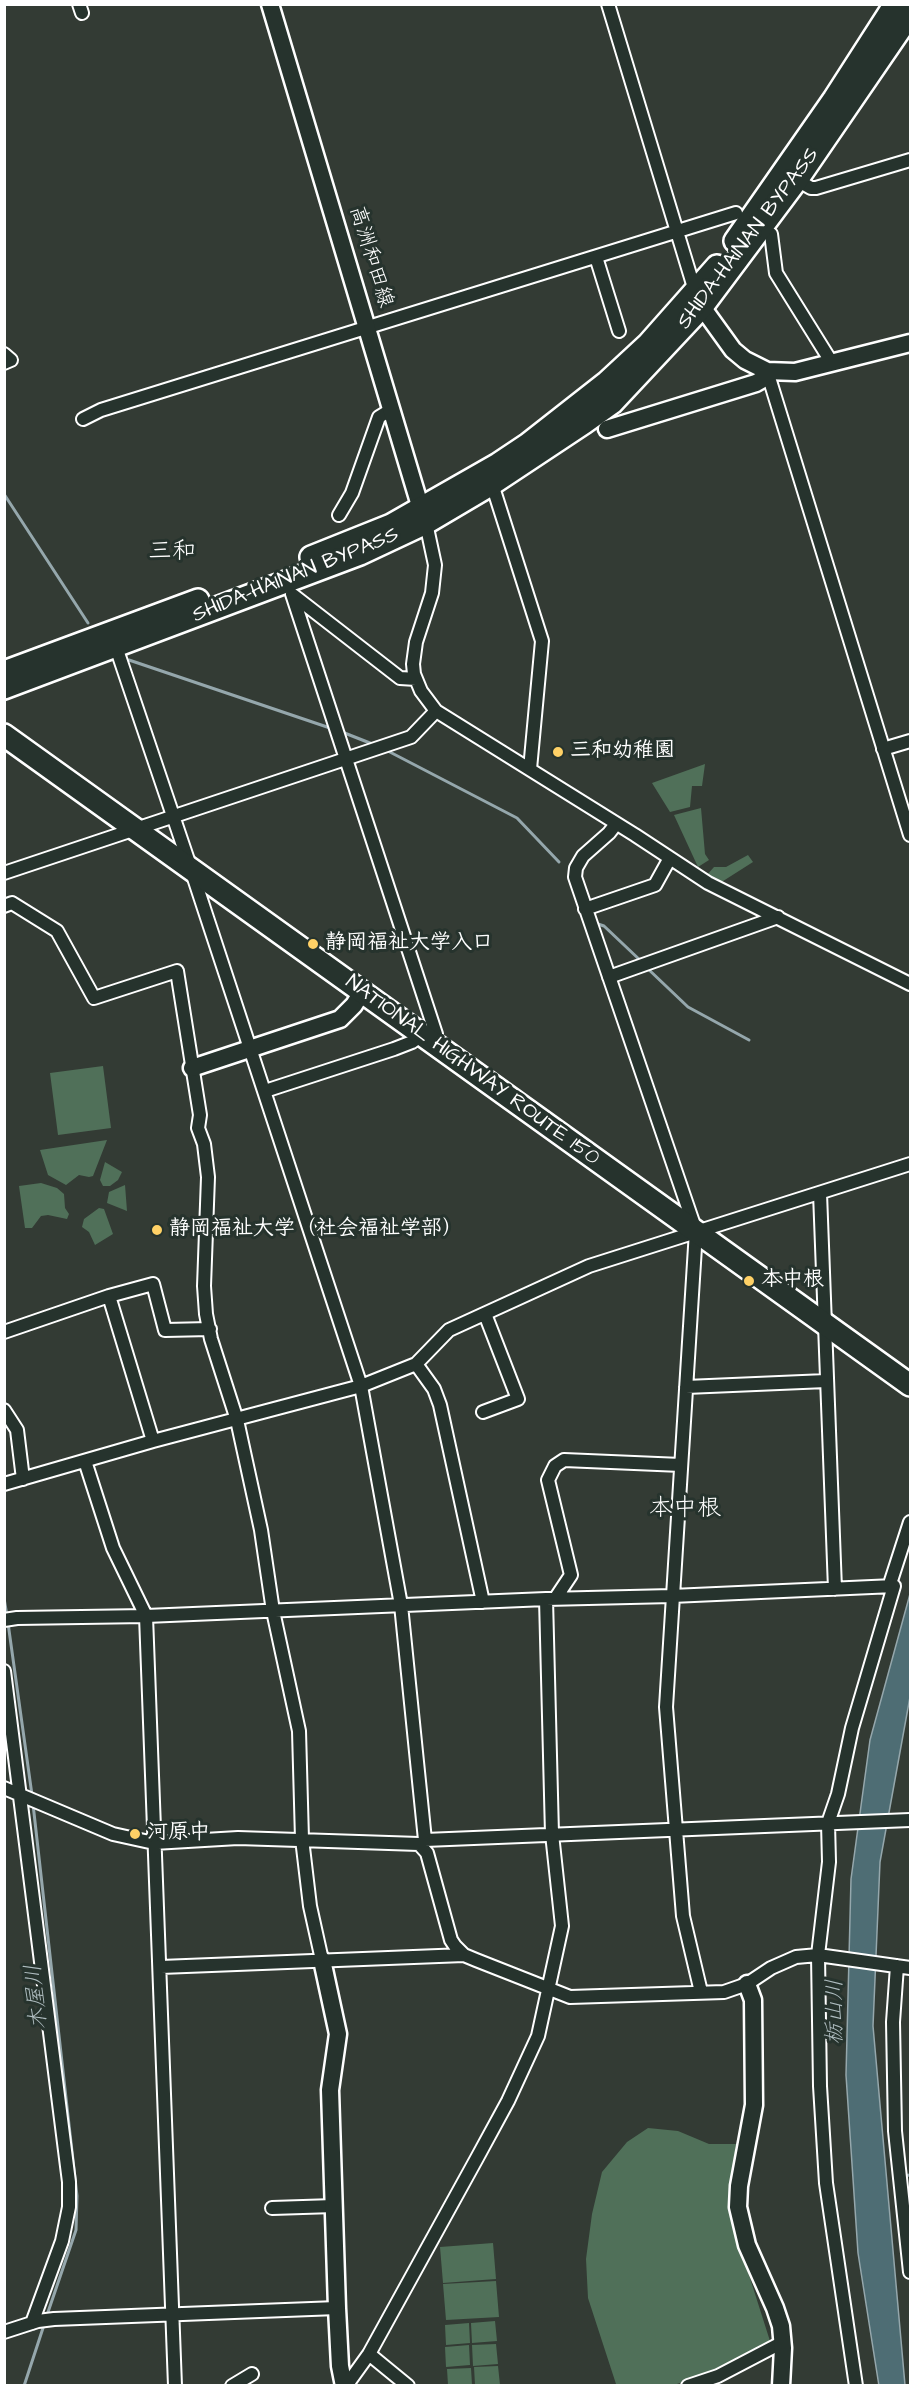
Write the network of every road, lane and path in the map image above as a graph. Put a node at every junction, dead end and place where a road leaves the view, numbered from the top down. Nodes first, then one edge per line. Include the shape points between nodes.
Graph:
1 (270, 4) edge
2 (608, 4) edge
3 (895, 4) edge
4 (910, 15) edge
5 (910, 160) edge
6 (797, 180) junction
7 (735, 213) dead end
8 (676, 232) junction
9 (771, 234) dead end
10 (596, 257) junction
11 (699, 299) junction
12 (369, 328) junction
13 (619, 331) dead end
14 (910, 343) edge
15 (4, 354) edge
16 (4, 363) edge
17 (832, 363) junction
18 (767, 371) junction
19 (392, 409) junction
20 (83, 419) dead end
21 (607, 429) dead end
22 (492, 484) junction
23 (339, 515) dead end
24 (423, 516) junction
25 (289, 587) junction
26 (116, 647) junction
27 (4, 672) edge
28 (416, 679) junction
29 (4, 688) edge
30 (436, 711) junction
31 (4, 735) edge
32 (910, 741) edge
33 (883, 749) junction
34 (346, 758) junction
35 (530, 769) junction
36 (172, 816) junction
37 (616, 824) junction
38 (135, 829) junction
39 (910, 835) edge
40 (670, 858) junction
41 (192, 872) junction
42 (4, 873) edge
43 (4, 906) edge
44 (585, 909) junction
45 (778, 917) junction
46 (609, 977) junction
47 (910, 984) edge
48 (362, 992) junction
49 (427, 1039) junction
50 (249, 1051) junction
51 (192, 1068) junction
52 (265, 1091) junction
53 (910, 1164) edge
54 (820, 1193) junction
55 (696, 1231) junction
56 (109, 1296) junction
57 (485, 1314) junction
58 (824, 1323) junction
59 (210, 1329) junction
60 (4, 1332) edge
61 (416, 1364) junction
62 (826, 1381) junction
63 (910, 1385) edge
64 (361, 1386) junction
65 (686, 1387) junction
66 (4, 1410) edge
67 (483, 1412) dead end
68 (237, 1420) junction
69 (153, 1441) junction
70 (85, 1461) junction
71 (681, 1465) junction
72 (23, 1479) junction
73 (4, 1484) edge
74 (910, 1522) edge
75 (889, 1587) junction
76 (835, 1589) junction
77 (672, 1596) junction
78 (550, 1599) junction
79 (483, 1602) junction
80 (401, 1605) junction
81 (273, 1611) junction
82 (146, 1616) junction
83 (11, 1619) edge
84 (4, 1671) edge
85 (4, 1788) edge
86 (20, 1794) junction
87 (907, 1820) edge
88 (833, 1823) junction
89 (676, 1829) junction
90 (552, 1834) junction
91 (302, 1839) junction
92 (154, 1843) junction
93 (424, 1844) junction
94 (464, 1954) junction
95 (821, 1956) junction
96 (322, 1960) junction
97 (895, 1966) junction
98 (161, 1967) junction
99 (910, 1968) edge
100 (747, 1984) junction
101 (549, 1990) junction
102 (701, 1992) junction
103 (334, 2206) junction
104 (272, 2208) dead end
105 (910, 2272) edge
106 (337, 2308) junction
107 (171, 2316) junction
108 (35, 2322) junction
109 (4, 2332) edge
110 (783, 2342) junction
111 (369, 2354) junction
112 (252, 2374) dead end
113 (175, 2385) edge
114 (232, 2385) edge
115 (345, 2385) edge
116 (408, 2385) edge
117 (688, 2385) edge
118 (781, 2385) edge
119 (856, 2385) edge

1 - 12 street, 高洲和田線
2 - 8 street
3 - 11 highway, SHIDA-HAINAN BYPASS
4 - 6 highway, SHIDA-HAINAN BYPASS
5 - 6 street via 816,188
6 - 11 highway, SHIDA-HAINAN BYPASS
7 - 8 street
8 - 10 street
8 - 11 street
9 - 17 street via 776,273
10 - 12 street
10 - 13 street
11 - 18 street via 734,350
11 - 22 highway, SHIDA-HAINAN BYPASS via 612,403
11 - 24 highway, SHIDA-HAINAN BYPASS via 574,409
12 - 19 street, 高洲和田線
12 - 20 street via 101,410
14 - 17 street
15 - 16 street via 11,360
17 - 18 street via 795,372
18 - 21 street via 764,379 756,383
18 - 33 street
19 - 23 street via 379,417 351,494
19 - 24 street, 高洲和田線
22 - 24 highway, SHIDA-HAINAN BYPASS
22 - 35 street via 542,640
24 - 25 highway, SHIDA-HAINAN BYPASS via 360,554
24 - 27 highway, SHIDA-HAINAN BYPASS
24 - 28 street via 435,565 432,593 416,642
25 - 26 highway, SHIDA-HAINAN BYPASS
25 - 28 street via 400,678
25 - 34 street
26 - 29 highway, SHIDA-HAINAN BYPASS
26 - 36 street
28 - 30 street
30 - 34 street via 411,737
30 - 35 street
31 - 38 highway, NATIONAL HIGHWAY ROUTE 150
32 - 33 street
33 - 39 street
34 - 36 street
34 - 49 street via 436,1034
35 - 37 street
36 - 38 street
36 - 41 street
37 - 40 street
37 - 44 street via 576,868
38 - 41 highway, NATIONAL HIGHWAY ROUTE 150
38 - 42 street
40 - 44 street via 655,885
40 - 45 street via 708,883
41 - 48 highway, NATIONAL HIGHWAY ROUTE 150
41 - 50 street
43 - 51 street via 12,903 57,931 94,998 177,970
44 - 46 street
45 - 46 street
45 - 47 street
46 - 55 street
48 - 49 highway, NATIONAL HIGHWAY ROUTE 150
48 - 50 street via 340,1019
49 - 52 street
49 - 55 highway, NATIONAL HIGHWAY ROUTE 150
50 - 51 street
50 - 52 street
51 - 59 street via 208,1177 204,1286
52 - 64 street
53 - 54 street
54 - 55 street
54 - 58 street
55 - 57 street via 589,1266
55 - 58 highway, NATIONAL HIGHWAY ROUTE 150
55 - 65 street
56 - 59 street via 153,1284 165,1330
56 - 60 street
56 - 69 street
57 - 61 street via 449,1330
57 - 67 street via 518,1399
58 - 62 street
58 - 63 highway, NATIONAL HIGHWAY ROUTE 150
59 - 68 street
61 - 64 street
61 - 79 street via 440,1405
62 - 65 street
62 - 76 street
64 - 68 street
64 - 80 street
65 - 71 street
66 - 72 street via 18,1430
68 - 69 street
68 - 81 street via 261,1530
69 - 70 street
70 - 72 street
70 - 82 street via 113,1548
71 - 77 street
71 - 78 street via 564,1460 555,1466 549,1480 571,1575
72 - 73 street
74 - 75 street
75 - 76 street
75 - 88 street via 894,1586 852,1728
76 - 77 street
77 - 78 street
77 - 89 street via 666,1707
78 - 79 street
78 - 90 street
79 - 80 street
80 - 81 street
80 - 93 street
81 - 82 street
81 - 91 street via 299,1731
82 - 83 street
82 - 92 street
84 - 86 street
85 - 86 street
86 - 92 street via 113,1834
86 - 108 street via 69,2182 69,2208 62,2241
87 - 88 street
88 - 89 street
88 - 95 street
89 - 90 street
89 - 102 street via 683,1916
90 - 93 street
90 - 101 street via 562,1926
91 - 92 street
91 - 93 street
91 - 96 street via 310,1906
92 - 98 street
93 - 94 street via 451,1940
94 - 96 street
94 - 101 street
95 - 97 street
95 - 100 street via 796,1957
95 - 119 street via 820,2086 826,2183
96 - 98 street
96 - 103 street via 338,2034 330,2090
97 - 99 street
97 - 105 street via 895,2131
98 - 107 street
100 - 102 street via 724,1992
100 - 110 street via 753,2000 754,2105 738,2207 747,2245 775,2308
101 - 102 street via 570,1996
101 - 111 street via 538,2036 508,2102
103 - 104 street
103 - 106 street
106 - 107 street
106 - 115 street via 340,2366
107 - 108 street
107 - 113 street
108 - 109 street
110 - 117 street via 718,2376
110 - 118 street
111 - 115 street
111 - 116 street
112 - 114 street

